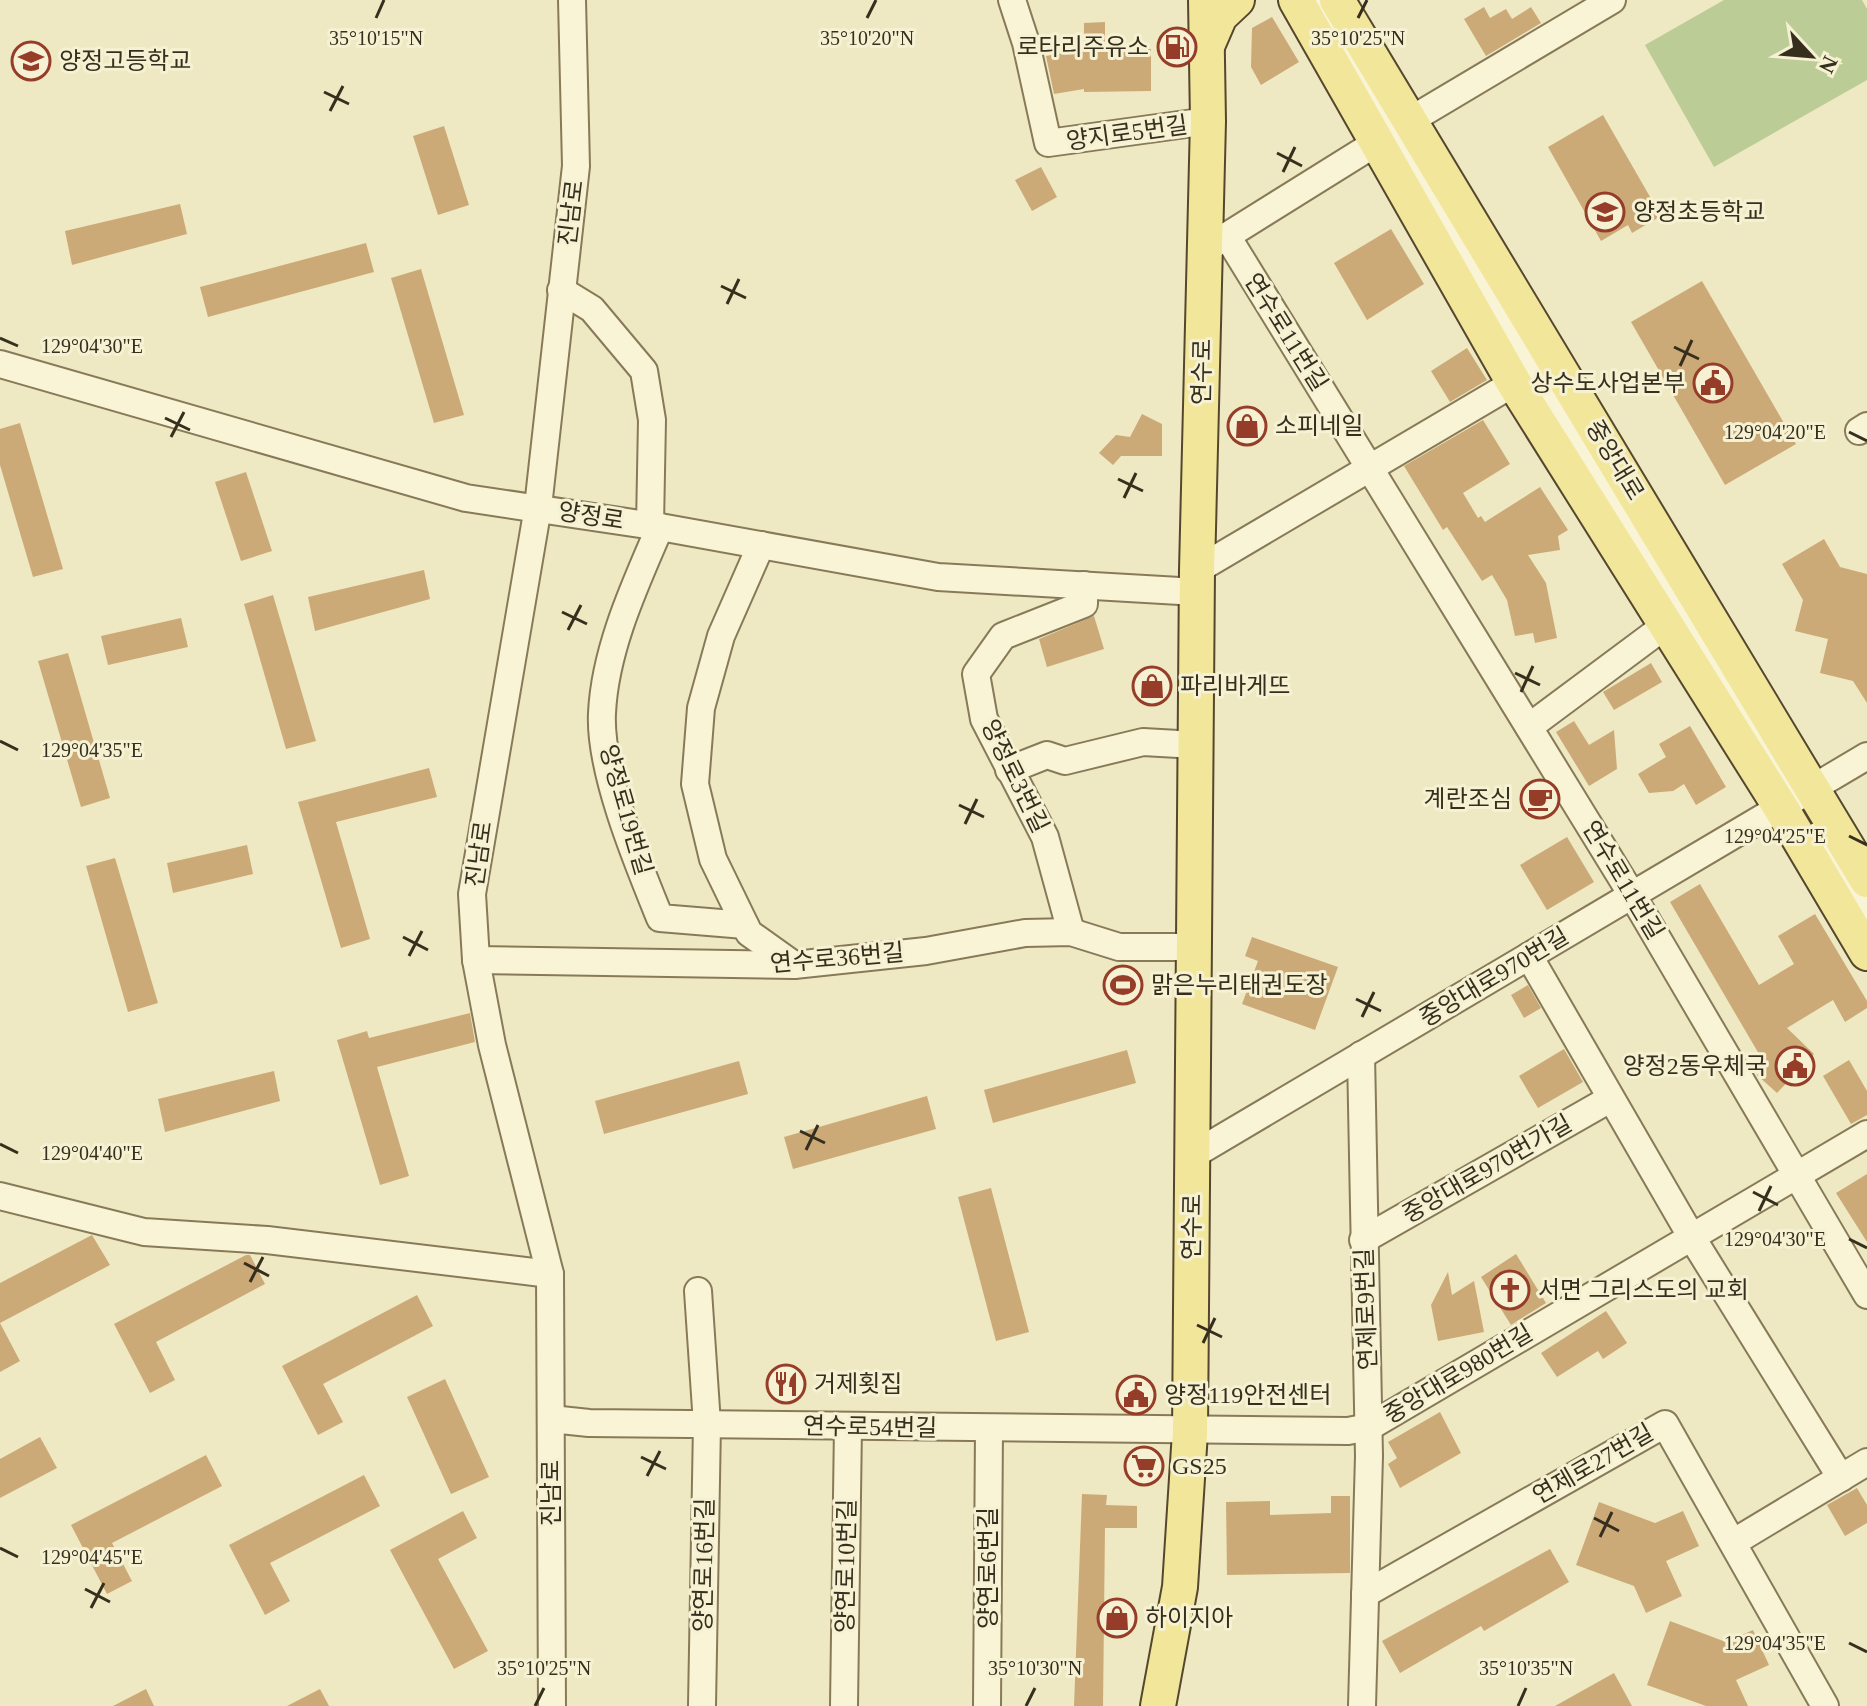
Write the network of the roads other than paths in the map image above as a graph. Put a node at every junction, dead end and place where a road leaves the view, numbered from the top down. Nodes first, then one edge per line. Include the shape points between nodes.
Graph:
1 (572, 0) edge
2 (1012, 0) edge
3 (1206, 0) edge
4 (1237, 0) edge
5 (1337, 0) edge
6 (1612, 0) edge
7 (1301, 1) edge
8 (1207, 46) junction
9 (1208, 121) junction
10 (1409, 121) junction
11 (1379, 141) junction
12 (1216, 243) junction
13 (561, 290) junction
14 (0, 364) edge
15 (1514, 383) junction
16 (1370, 469) junction
17 (538, 507) junction
18 (655, 526) junction
19 (761, 545) junction
20 (1197, 581) junction
21 (1084, 585) junction
22 (1666, 625) junction
23 (1529, 727) junction
24 (1196, 745) junction
25 (1867, 756) edge
26 (1009, 770) junction
27 (1797, 798) junction
28 (1867, 880) edge
29 (1632, 895) junction
30 (1867, 918) edge
31 (745, 925) junction
32 (1071, 932) junction
33 (1194, 947) junction
34 (1867, 953) edge
35 (1529, 956) junction
36 (476, 960) junction
37 (794, 965) junction
38 (1361, 1055) junction
39 (1610, 1099) junction
40 (1867, 1134) edge
41 (1193, 1155) junction
42 (1797, 1176) junction
43 (0, 1196) edge
44 (1691, 1236) junction
45 (1363, 1240) junction
46 (550, 1274) junction
47 (698, 1291) dead end
48 (1867, 1295) edge
49 (551, 1419) junction
50 (707, 1424) junction
51 (848, 1426) junction
52 (1369, 1427) junction
53 (989, 1430) junction
54 (1190, 1432) junction
55 (1867, 1462) edge
56 (1841, 1478) junction
57 (1734, 1542) junction
58 (1365, 1594) junction
59 (552, 1706) edge
60 (702, 1706) edge
61 (844, 1706) edge
62 (987, 1706) edge
63 (1158, 1706) edge
64 (1362, 1706) edge
65 (1825, 1706) edge

1 - 13 street, 진남로 via 576,166
2 - 9 street, 양지로5번길 via 1048,143
3 - 8 main road, 연수로
4 - 8 main road via 1220,16
5 - 10 main road, 중앙대로
6 - 10 street
7 - 11 main road, 중앙대로
7 - 27 street
8 - 9 main road, 연수로
9 - 12 main road, 연수로
10 - 27 main road, 중앙대로
11 - 12 street
11 - 15 main road, 중앙대로
12 - 16 street, 연수로11번길
12 - 20 main road, 연수로
13 - 17 street, 진남로
13 - 18 street via 592,309 644,371 652,420
14 - 17 street, 양정로 via 466,498
15 - 16 street
15 - 22 main road, 중앙대로
16 - 20 street
16 - 23 street, 연수로11번길
17 - 18 street, 양정로
17 - 36 street, 진남로 via 472,894
18 - 19 street, 양정로
18 - 31 street, 양정로19번길 via 608,670 602,716 610,771 660,918
19 - 21 street, 양정로 via 938,577
19 - 31 street via 721,636 701,708 695,784 713,859
20 - 21 street, 양정로
20 - 24 main road, 연수로
21 - 26 street, 양정로3번길 via 1084,604 1003,636 976,674 984,719
22 - 23 street
22 - 27 main road, 중앙대로
23 - 29 street, 연수로11번길
24 - 26 street via 1143,742 1065,761 1047,755
24 - 33 main road, 연수로
25 - 27 street, 중앙대로970번길
26 - 32 street, 양정로3번길 via 1045,837
27 - 28 main road, 중앙대로
27 - 29 street, 중앙대로970번길
27 - 30 street
27 - 34 main road, 중앙대로
29 - 35 street, 중앙대로970번길
29 - 42 street, 연수로11번길
31 - 37 street
32 - 33 street, 연수로36번길 via 1119,947
32 - 37 street, 연수로36번길 via 1025,933 926,951
33 - 41 main road, 연수로
35 - 38 street, 중앙대로970번길
35 - 39 street
36 - 37 street, 연수로36번길
36 - 46 street, 진남로
38 - 41 street, 중앙대로970번길
38 - 45 street, 연제로9번길
39 - 44 street
39 - 45 street, 중앙대로970번가길
40 - 42 street, 중앙대로980번길
41 - 54 main road, 연수로
42 - 44 street, 중앙대로980번길
42 - 48 street, 연수로11번길
43 - 46 street via 144,1232 267,1240
44 - 52 street, 중앙대로980번길
44 - 56 street
45 - 52 street, 연제로9번길
46 - 49 street, 진남로
47 - 50 street, 양연로16번길
49 - 50 street, 연수로54번길
49 - 59 street, 진남로
50 - 51 street, 연수로54번길
50 - 60 street, 양연로16번길
51 - 53 street, 연수로54번길
51 - 61 street, 양연로10번길
52 - 54 street, 중앙대로980번길
52 - 58 street, 연제로9번길
53 - 54 street, 연수로54번길
53 - 62 street, 양연로6번길
54 - 63 main road, 연수로 via 1180,1587
55 - 56 street
56 - 57 street
57 - 58 street, 연제로27번길 via 1665,1424
57 - 65 street, 연제로27번길
58 - 64 street, 연제로9번길

